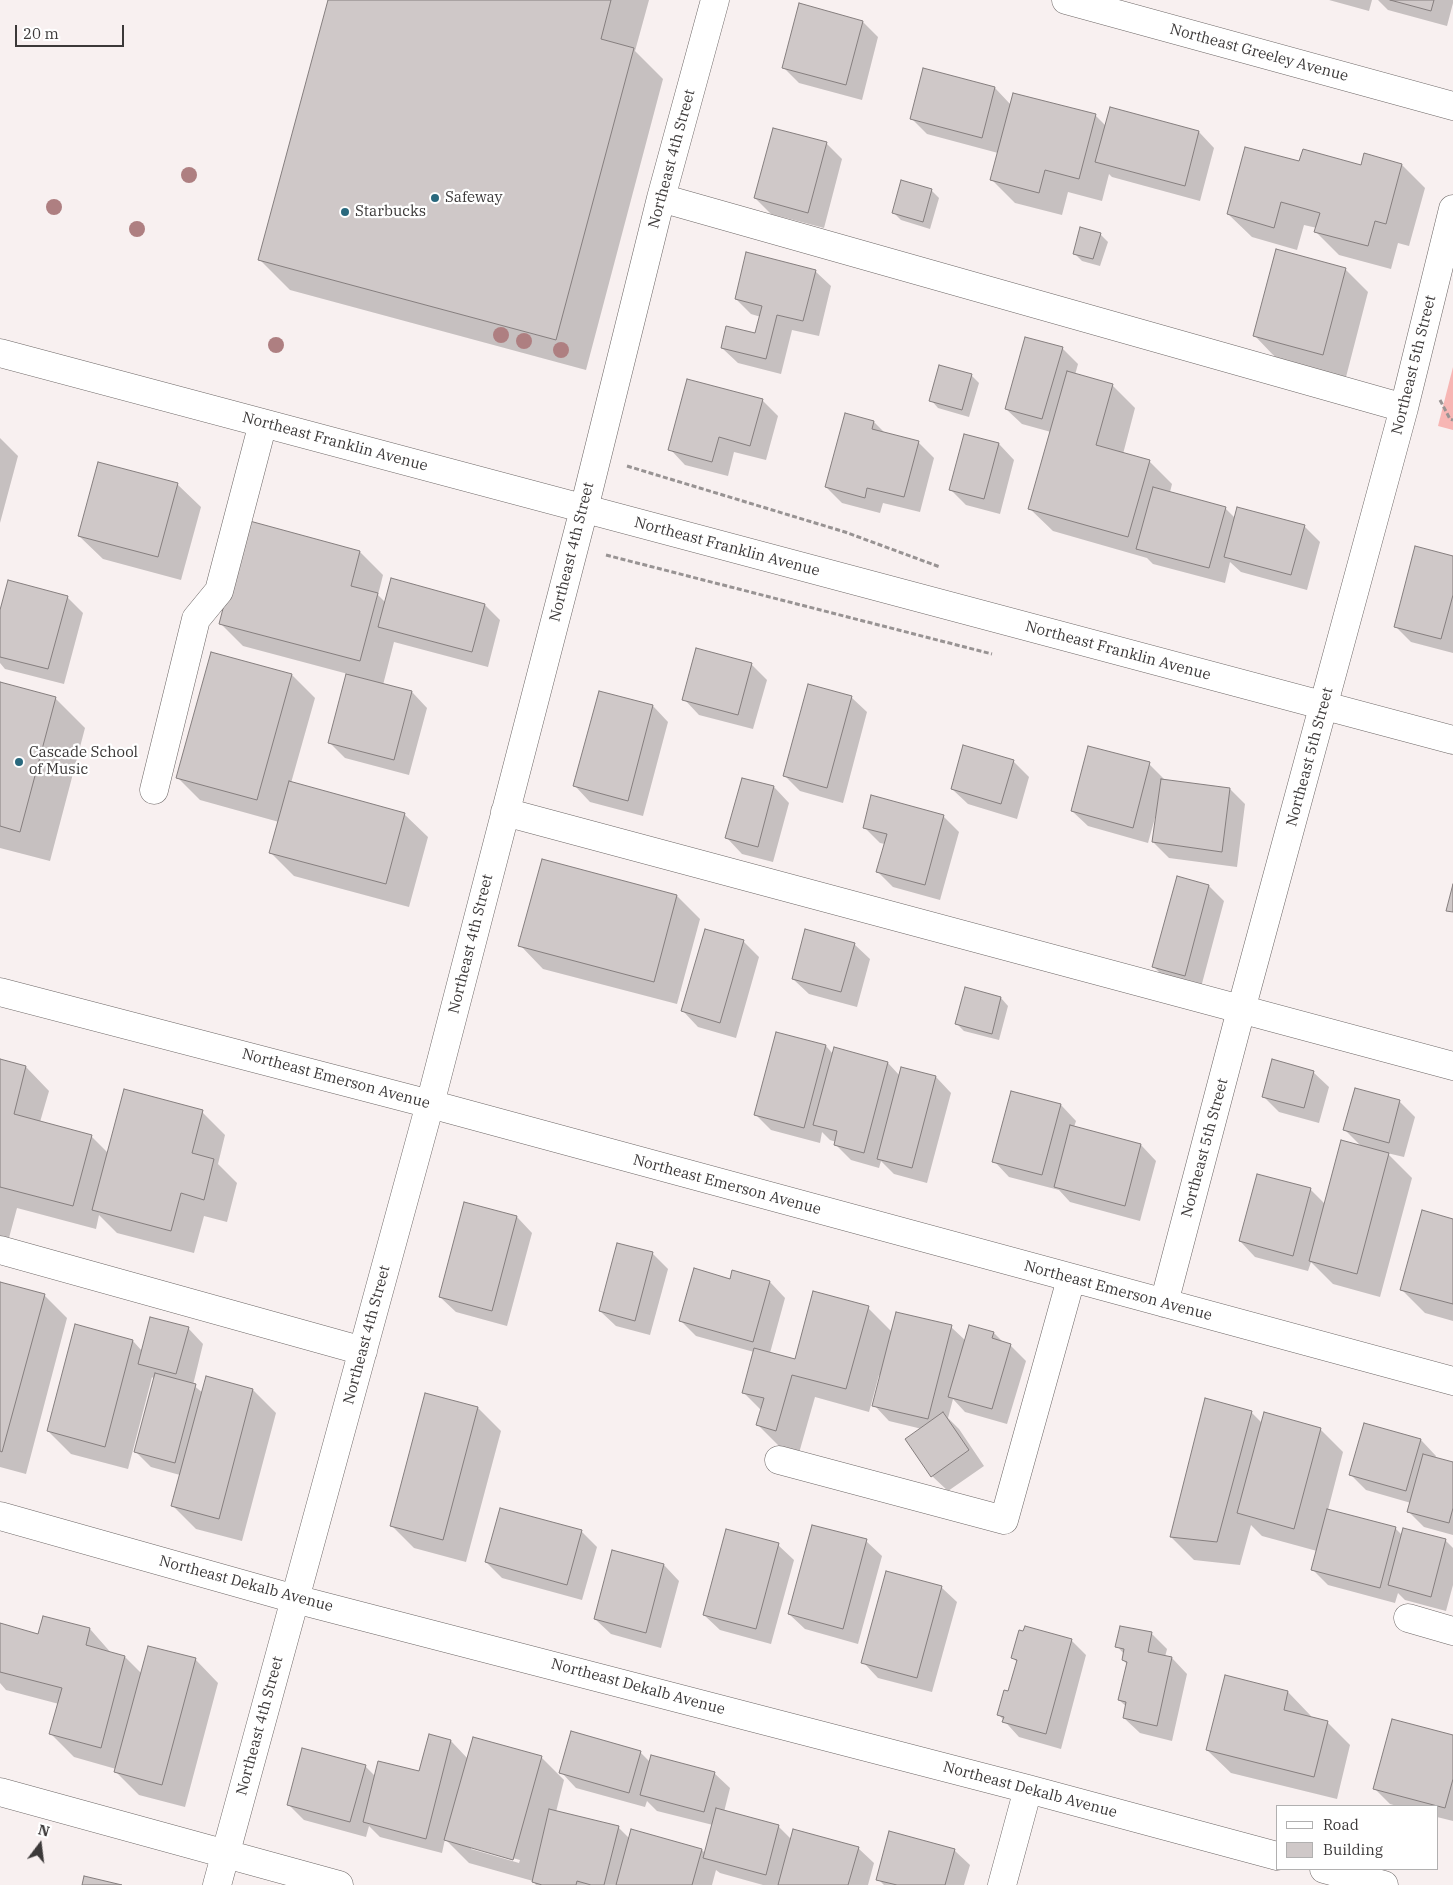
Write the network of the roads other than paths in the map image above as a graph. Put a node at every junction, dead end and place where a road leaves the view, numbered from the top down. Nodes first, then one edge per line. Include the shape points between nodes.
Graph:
1 (715, 0) edge
2 (1066, 0) edge
3 (1453, 106) edge
4 (661, 198) junction
5 (1453, 209) edge
6 (0, 353) edge
7 (1404, 408) junction
8 (263, 423) junction
9 (584, 508) junction
10 (1324, 706) junction
11 (1453, 740) edge
12 (154, 790) dead end
13 (505, 812) junction
14 (0, 992) edge
15 (1240, 1010) junction
16 (1453, 1066) edge
17 (430, 1104) junction
18 (0, 1250) edge
19 (1071, 1278) junction
20 (1164, 1304) junction
21 (363, 1351) junction
22 (1453, 1381) edge
23 (779, 1460) dead end
24 (0, 1516) edge
25 (295, 1598) junction
26 (1408, 1618) dead end
27 (1453, 1631) edge
28 (1028, 1789) junction
29 (0, 1792) edge
30 (225, 1853) junction
31 (1276, 1856) edge
32 (1328, 1870) edge
33 (217, 1885) edge
34 (339, 1885) edge
35 (1002, 1885) edge
36 (1384, 1885) edge

1 - 4 street, Northeast 4th Street
2 - 3 street, Northeast Greeley Avenue
4 - 7 street
4 - 9 street, Northeast 4th Street
5 - 7 street, Northeast 5th Street
6 - 8 street, Northeast Franklin Avenue
7 - 10 street, Northeast 5th Street
8 - 9 street, Northeast Franklin Avenue
8 - 12 street via 219,591 196,619
9 - 10 street, Northeast Franklin Avenue
9 - 13 street, Northeast 4th Street
10 - 11 street, Northeast Franklin Avenue
10 - 15 street, Northeast 5th Street
13 - 15 street
13 - 17 street, Northeast 4th Street
14 - 17 street, Northeast Emerson Avenue
15 - 16 street
15 - 20 street, Northeast 5th Street
17 - 19 street, Northeast Emerson Avenue
17 - 21 street, Northeast 4th Street
18 - 21 street
19 - 20 street, Northeast Emerson Avenue
19 - 23 street via 1004,1520
20 - 22 street, Northeast Emerson Avenue
21 - 25 street, Northeast 4th Street
24 - 25 street, Northeast Dekalb Avenue
25 - 28 street, Northeast Dekalb Avenue
25 - 30 street, Northeast 4th Street
26 - 27 street
28 - 31 street, Northeast Dekalb Avenue
28 - 35 street
29 - 30 street
30 - 33 street, Northeast 4th Street
30 - 34 street
32 - 36 street

